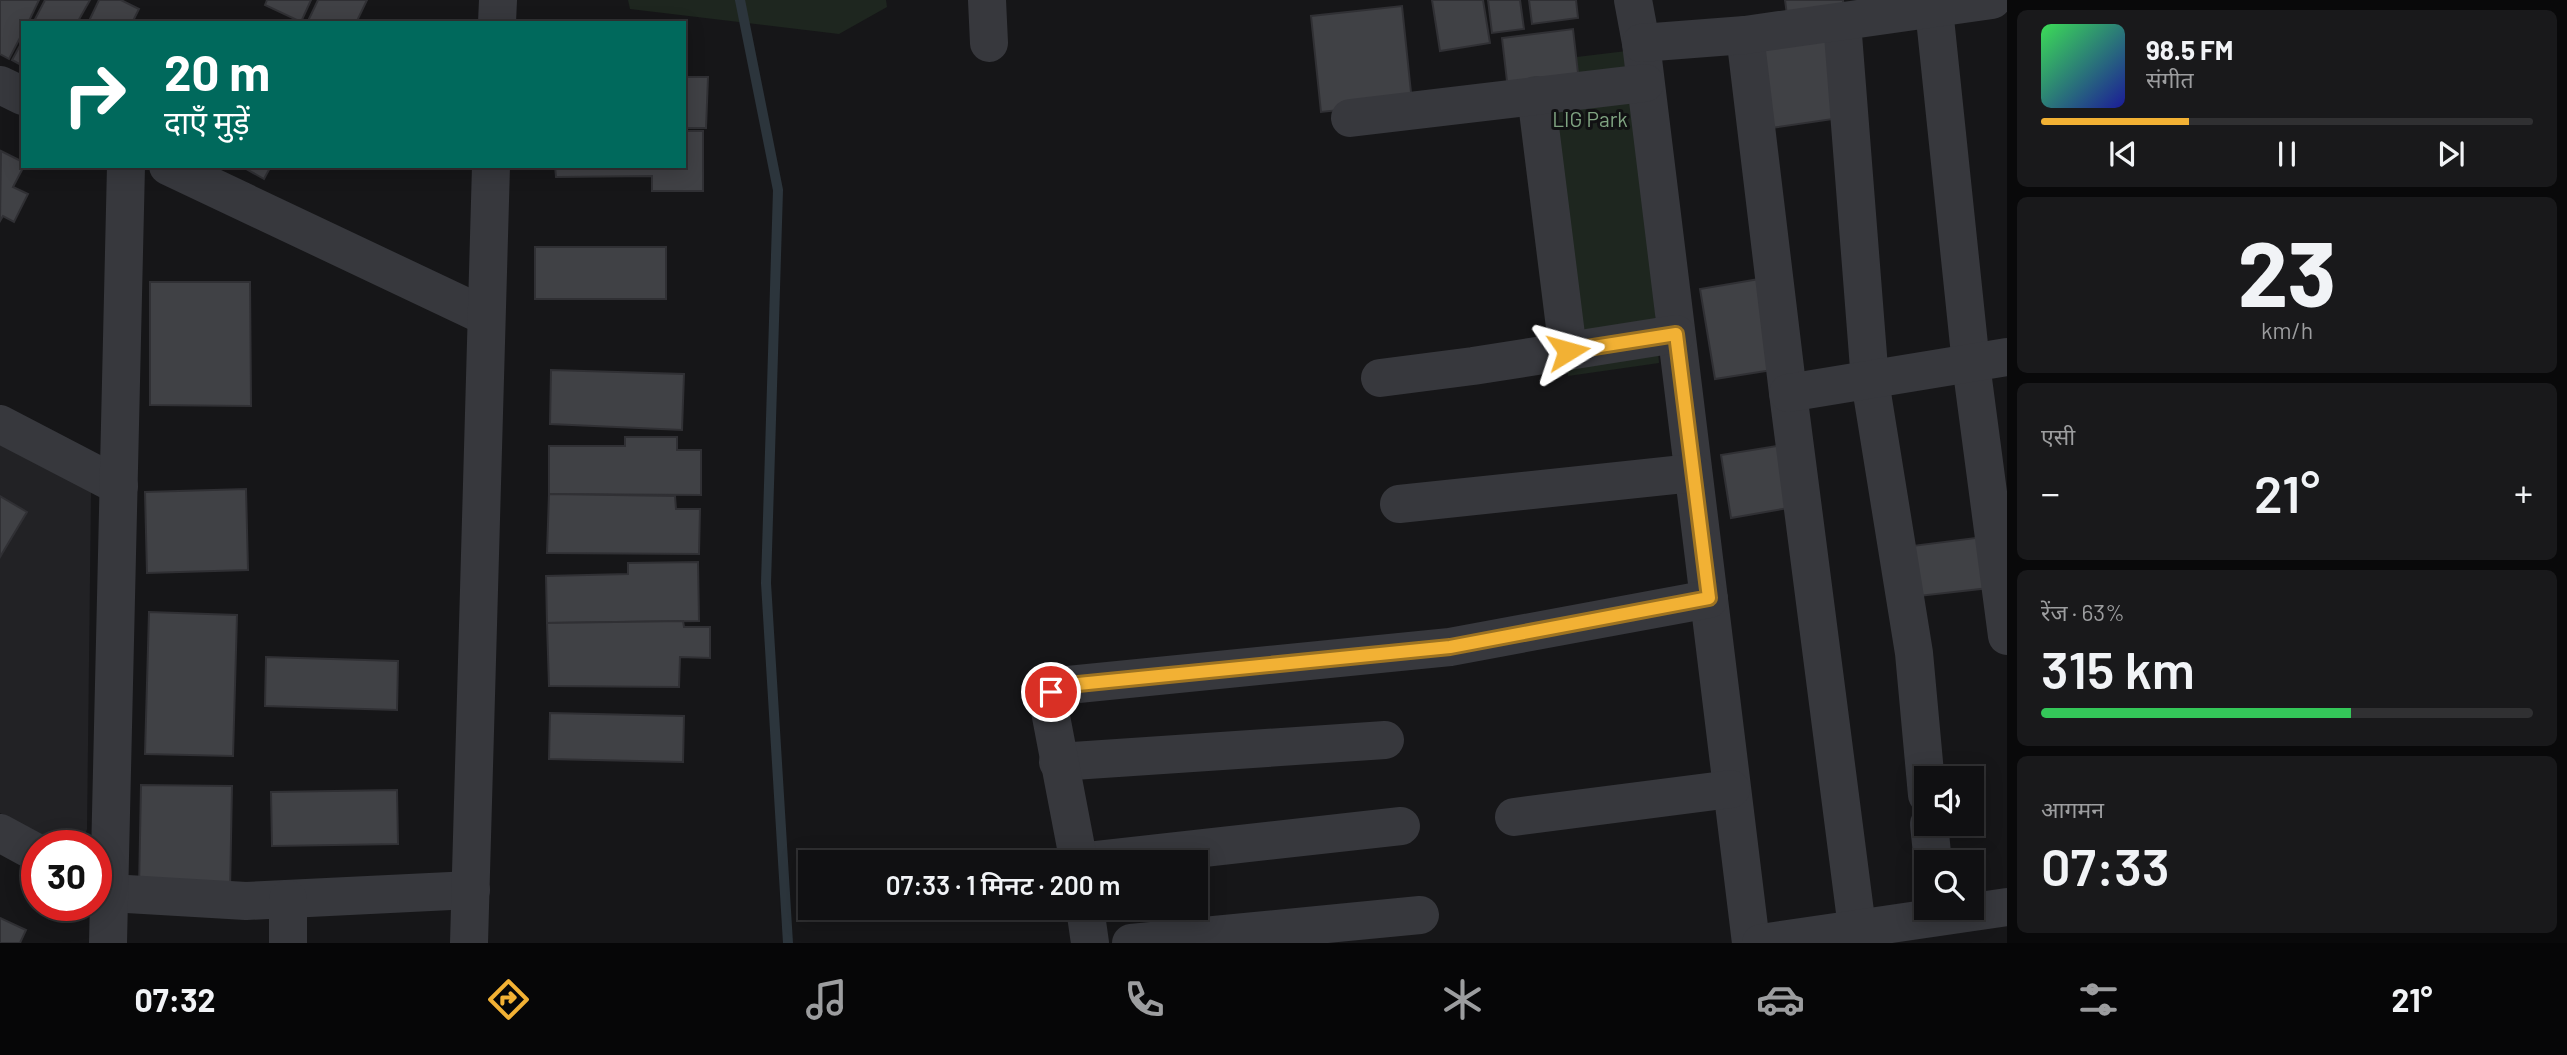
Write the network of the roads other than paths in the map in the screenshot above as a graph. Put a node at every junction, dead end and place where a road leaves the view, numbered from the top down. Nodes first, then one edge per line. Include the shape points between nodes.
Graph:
1 (498, 0) edge
2 (987, 0) edge
3 (1633, 0) edge
4 (1992, 0) edge
5 (2006, 0) edge
6 (1934, 9) junction
7 (2007, 10) edge
8 (497, 21) edge
9 (1842, 22) junction
10 (1745, 35) junction
11 (989, 43) dead end
12 (1642, 43) junction
13 (1645, 83) junction
14 (0, 85) edge
15 (21, 95) edge
16 (1536, 95) junction
17 (1350, 118) dead end
18 (126, 168) edge
19 (172, 168) edge
20 (491, 168) edge
21 (485, 317) junction
22 (1676, 334) junction
23 (1568, 351) junction
24 (1989, 360) edge
25 (1380, 378) dead end
26 (1870, 381) junction
27 (1788, 393) junction
28 (0, 424) edge
29 (1693, 473) junction
30 (119, 486) junction
31 (1399, 504) dead end
32 (1709, 598) junction
33 (2007, 636) edge
34 (1385, 740) dead end
35 (1058, 762) junction
36 (1924, 766) edge
37 (1731, 789) junction
38 (1514, 817) dead end
39 (1401, 826) dead end
40 (105, 830) edge
41 (0, 832) edge
42 (21, 844) edge
43 (1076, 850) edge
44 (1192, 850) edge
45 (112, 890) edge
46 (471, 890) junction
47 (288, 899) junction
48 (2007, 907) edge
49 (1420, 915) dead end
50 (1087, 920) edge
51 (106, 921) edge
52 (1939, 923) edge
53 (1859, 936) edge
54 (108, 943) edge
55 (288, 943) edge
56 (469, 943) edge
57 (1090, 943) edge
58 (1131, 943) edge
59 (1751, 943) edge
60 (1760, 943) edge

1 - 8 street
2 - 11 street
3 - 12 street
4 - 6 street
5 - 7 street
6 - 9 street
6 - 24 street
9 - 10 street
9 - 26 street
10 - 12 street
10 - 27 street
12 - 13 street
13 - 16 street
13 - 22 street
14 - 15 street
16 - 17 street
16 - 23 street
18 - 30 street
19 - 21 street
20 - 21 street
21 - 46 street
22 - 23 street
22 - 29 street
23 - 25 street
24 - 26 street
24 - 33 street
26 - 27 street
26 - 36 street via 1914,653
27 - 53 street
28 - 30 street
29 - 31 street
29 - 32 street
30 - 40 street
32 - 35 street via 1450,647 1058,686 1051,692 1049,706
32 - 37 street
34 - 35 street
35 - 43 street
37 - 38 street
37 - 59 street
39 - 44 street
41 - 42 street
45 - 47 street via 246,901
46 - 47 street
46 - 56 street
47 - 55 street
48 - 52 street
49 - 58 street
50 - 57 street
51 - 54 street
52 - 53 street
53 - 60 street

